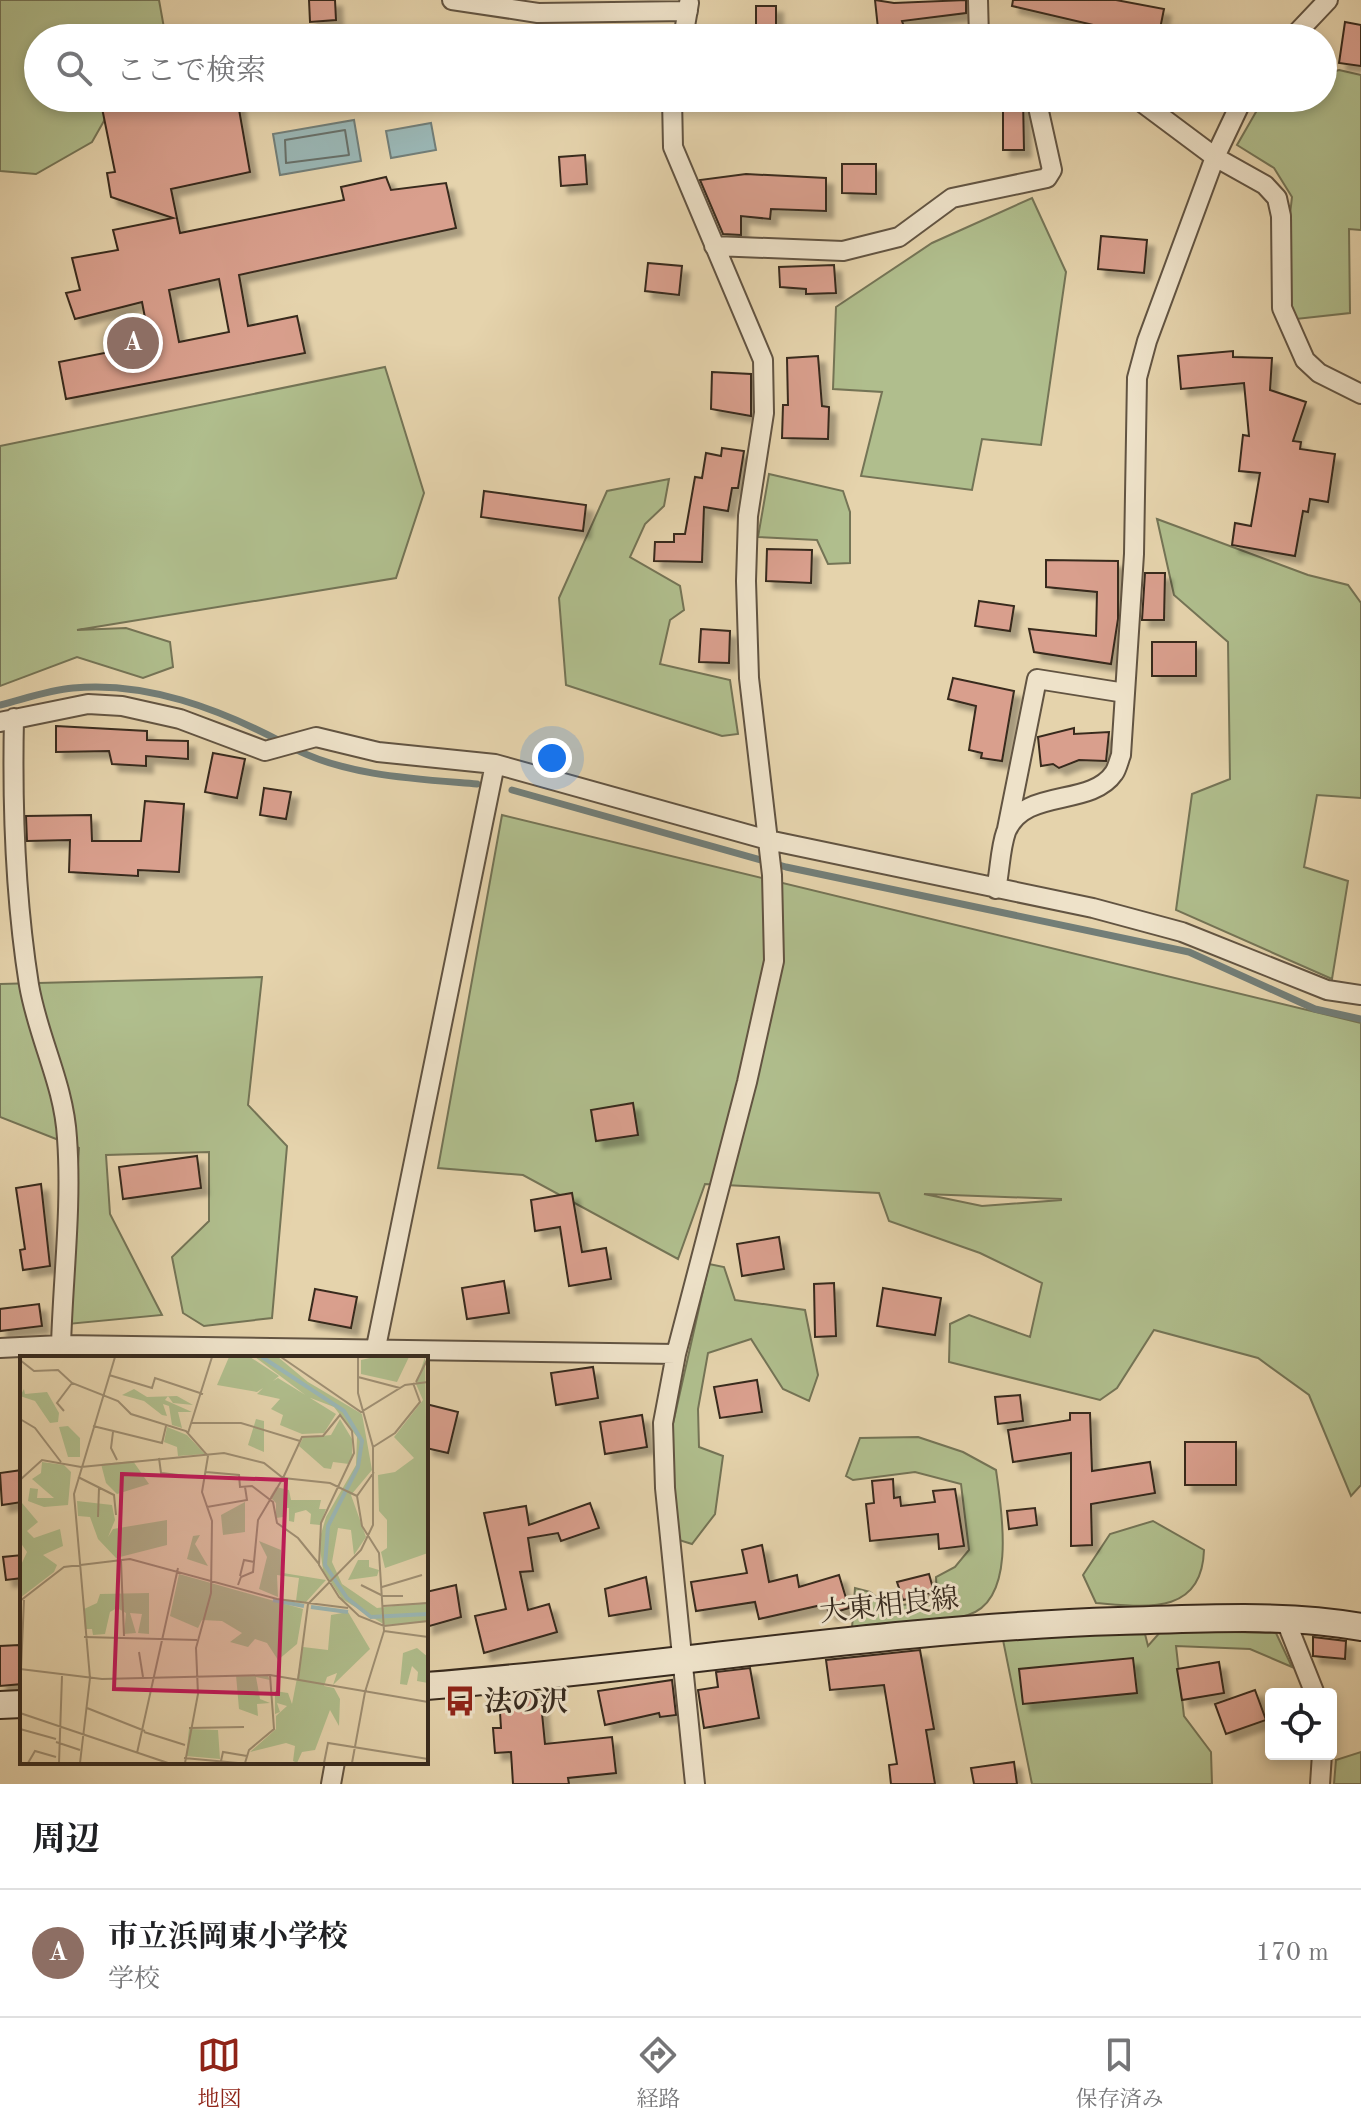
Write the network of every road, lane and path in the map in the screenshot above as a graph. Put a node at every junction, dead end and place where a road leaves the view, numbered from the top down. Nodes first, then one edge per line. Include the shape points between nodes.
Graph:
1 (452, 0) edge
2 (978, 0) edge
3 (1328, 0) edge
4 (689, 6) edge
5 (979, 24) edge
6 (1305, 24) edge
7 (672, 112) edge
8 (1039, 112) edge
9 (1155, 112) edge
10 (1236, 112) edge
11 (1215, 157) junction
12 (714, 246) junction
13 (1361, 394) edge
14 (1125, 693) junction
15 (7, 720) edge
16 (495, 764) junction
17 (1007, 832) junction
18 (769, 848) junction
19 (996, 889) junction
20 (1361, 995) edge
21 (61, 1345) junction
22 (0, 1348) edge
23 (374, 1353) edge
24 (676, 1354) junction
25 (1286, 1621) junction
26 (1361, 1627) edge
27 (680, 1660) junction
28 (428, 1686) edge
29 (1313, 1688) edge
30 (20, 1704) edge
31 (0, 1705) edge
32 (1322, 1760) edge
33 (335, 1764) edge
34 (331, 1784) edge
35 (695, 1784) edge
36 (1320, 1784) edge

1 - 4 street via 538,13
2 - 5 street
3 - 6 street
7 - 12 street via 673,147
8 - 12 street via 1052,170 1047,178 952,198 899,237 843,251
9 - 11 street
10 - 11 street
11 - 13 street via 1265,185 1277,198 1282,308 1305,360
11 - 14 street via 1137,378
12 - 18 street via 763,360 764,413 748,516 746,581 751,708
14 - 17 street via 1121,755 1114,774 1096,786 1028,808
14 - 17 street via 1037,679
15 - 16 street via 88,704 122,706 180,719 265,751 316,737 378,752
15 - 21 street via 29,985 61,1091 68,1139
16 - 18 street
16 - 23 street
17 - 19 street
18 - 19 street
18 - 24 street via 774,961
19 - 20 street via 1182,932 1327,990
21 - 22 street
21 - 23 street
23 - 24 street
24 - 27 street via 663,1423
25 - 26 main road, 大東相良線
25 - 27 main road, 大東相良線 via 996,1625
25 - 29 street
27 - 28 main road, 大東相良線
27 - 35 street
30 - 31 main road
32 - 36 street
33 - 34 street

